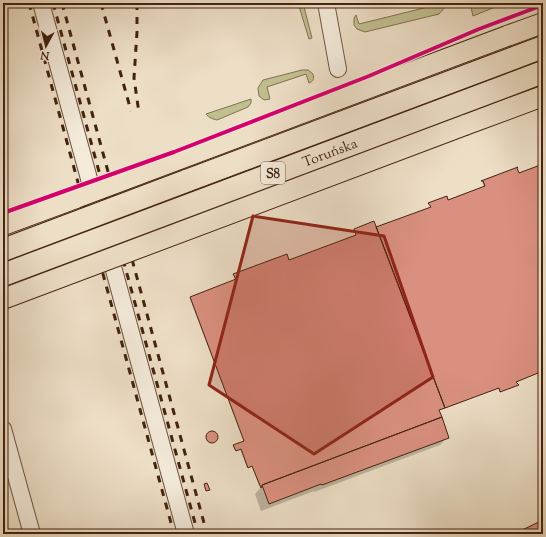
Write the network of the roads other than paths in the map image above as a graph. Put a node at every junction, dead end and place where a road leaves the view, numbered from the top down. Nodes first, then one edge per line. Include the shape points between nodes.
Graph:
1 (41, 3) edge
2 (326, 3) edge
3 (543, 23) edge
4 (543, 47) edge
5 (338, 69) dead end
6 (543, 72) edge
7 (543, 96) edge
8 (3, 225) edge
9 (3, 250) edge
10 (3, 275) edge
11 (3, 299) edge
12 (3, 429) edge
13 (32, 534) edge
14 (186, 534) edge

1 - 14 lane
2 - 5 lane
3 - 8 main road, bridge
4 - 9 highway, Toruńska / S8, bridge
6 - 10 highway, Toruńska / S8, bridge
7 - 11 main road, Toruńska, bridge
12 - 13 lane

